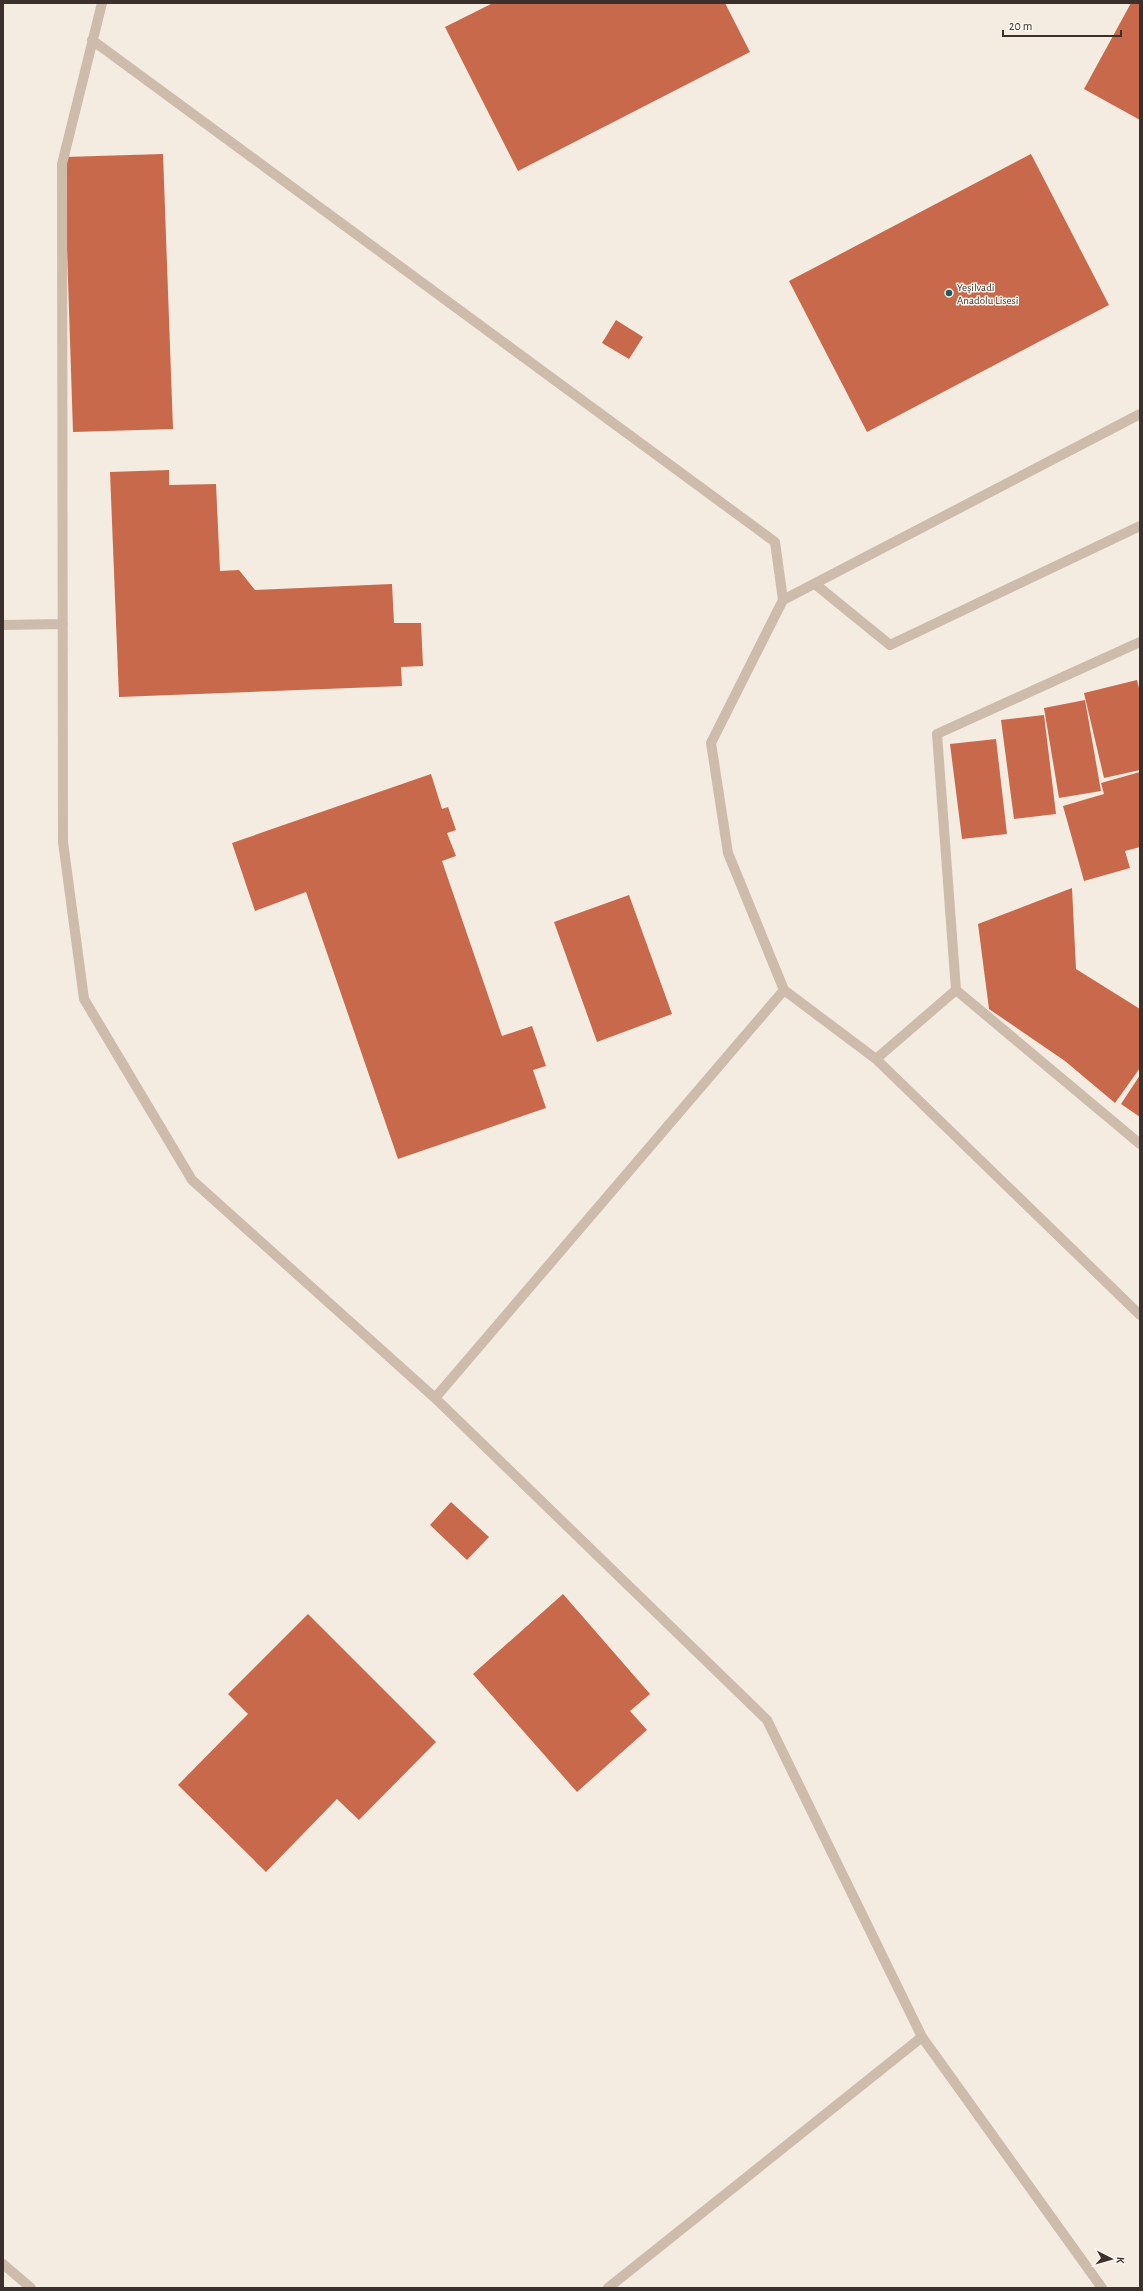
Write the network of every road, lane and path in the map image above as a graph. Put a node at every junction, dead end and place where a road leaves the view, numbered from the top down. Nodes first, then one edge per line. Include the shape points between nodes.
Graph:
1 (102, 3) edge
2 (92, 40) junction
3 (1140, 414) edge
4 (1140, 526) edge
5 (815, 584) junction
6 (783, 600) junction
7 (63, 624) junction
8 (3, 625) edge
9 (1139, 646) edge
10 (784, 990) junction
11 (956, 990) junction
12 (876, 1060) junction
13 (1140, 1144) edge
14 (1140, 1315) edge
15 (435, 1398) junction
16 (922, 2036) junction
17 (3, 2264) edge
18 (31, 2288) edge
19 (608, 2288) edge
20 (1102, 2288) edge

1 - 2 street
2 - 6 street via 775,542
2 - 7 street via 62,164
3 - 5 street
4 - 5 street via 890,646
5 - 6 street
6 - 10 street via 711,743 728,853
7 - 8 street
7 - 15 street via 64,842 84,999 192,1180
9 - 11 street via 937,734
10 - 12 street
10 - 15 street
11 - 12 street
11 - 13 street
12 - 14 street
15 - 16 street via 767,1720
16 - 19 street
16 - 20 street
17 - 18 street

